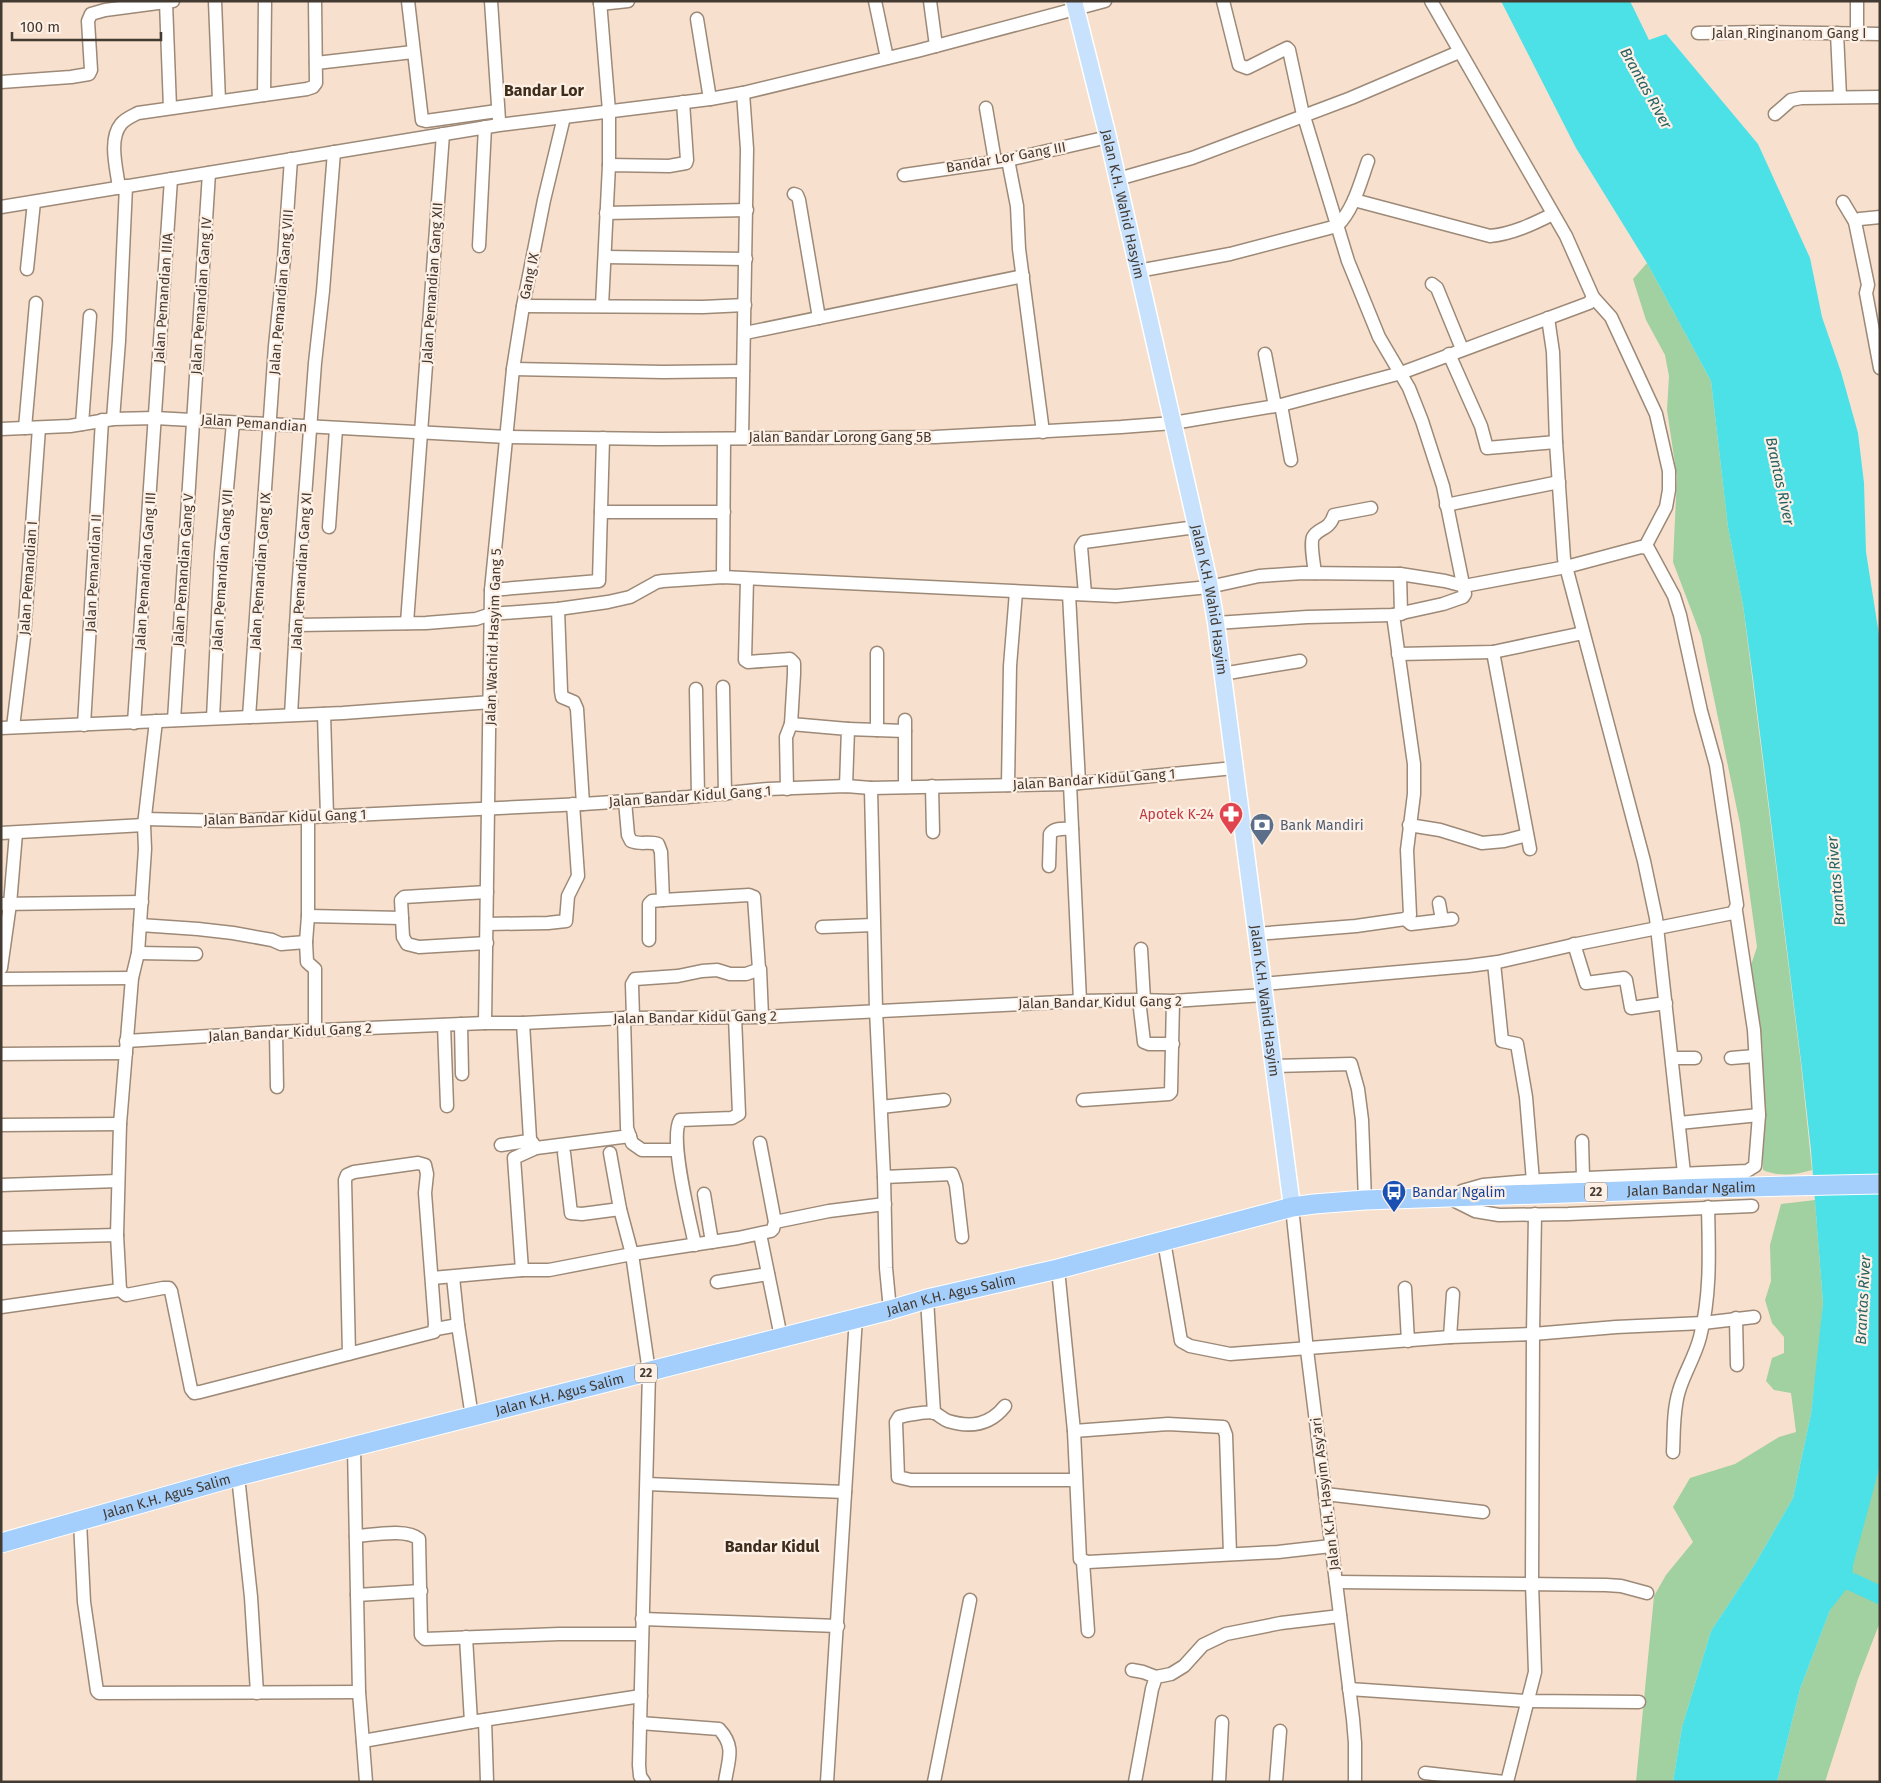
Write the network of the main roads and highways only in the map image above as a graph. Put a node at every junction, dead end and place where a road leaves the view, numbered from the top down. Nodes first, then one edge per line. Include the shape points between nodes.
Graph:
1 (1075, 5) edge
2 (1880, 1184) edge
3 (1292, 1207) junction
4 (1, 1543) edge

1 - 3 main road, Jalan K.H. Wahid Hasyim via 1118,179 1216,623
2 - 3 highway, Jalan Bandar Ngalim / 22 via 1365,1200
3 - 4 highway, Jalan K.H. Agus Salim / 22 via 238,1476

